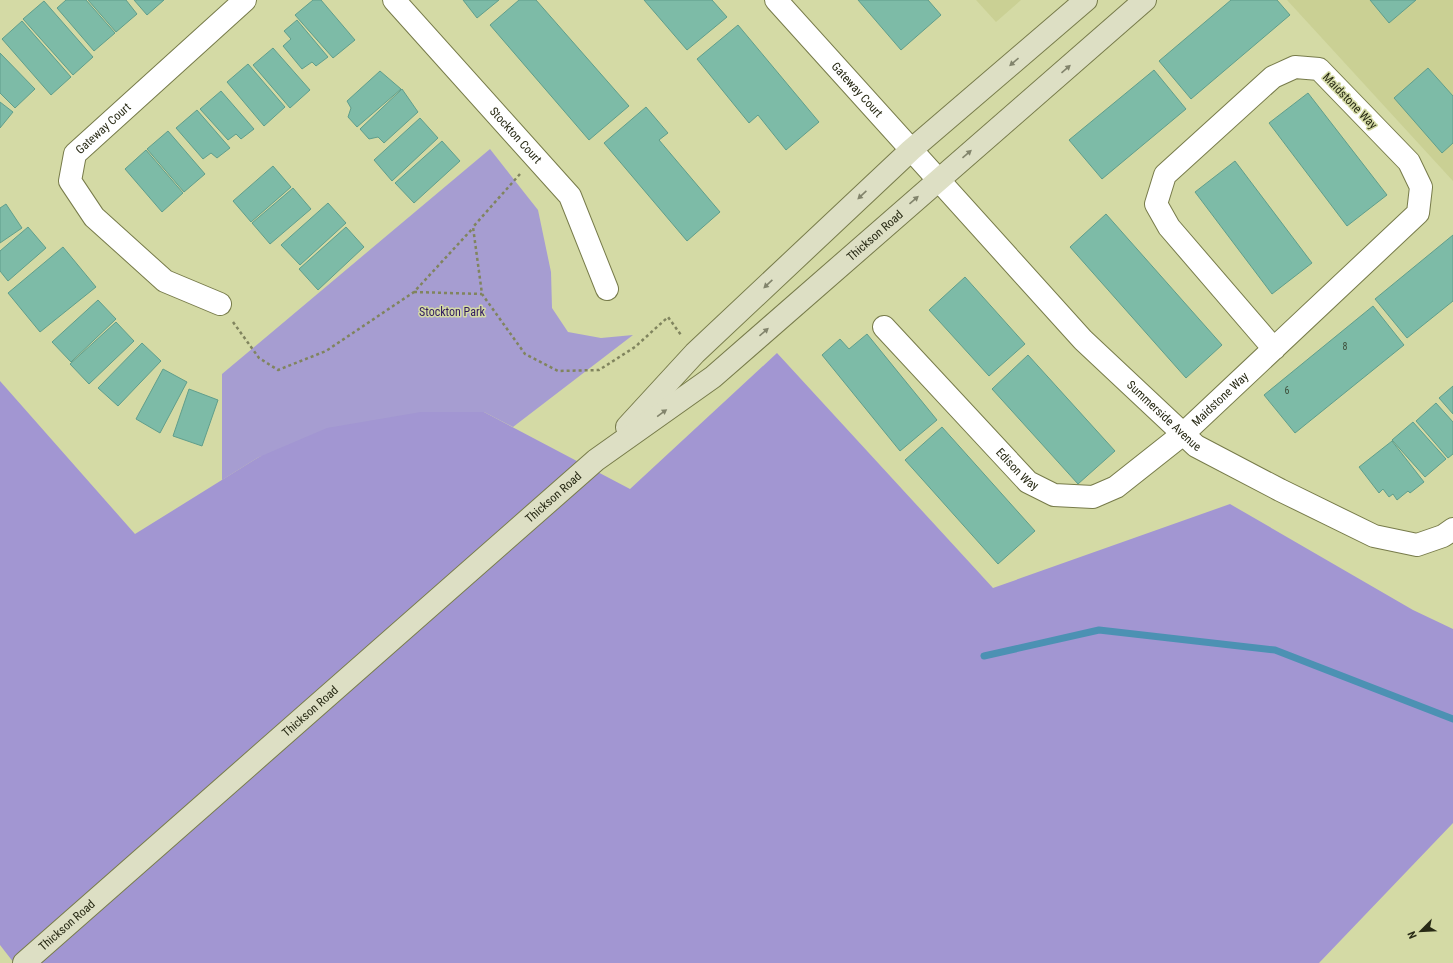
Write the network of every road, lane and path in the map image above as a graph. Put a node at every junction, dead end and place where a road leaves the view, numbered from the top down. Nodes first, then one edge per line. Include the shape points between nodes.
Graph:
1 (245, 0) edge
2 (394, 0) edge
3 (776, 0) edge
4 (1086, 0) edge
5 (1145, 0) edge
6 (911, 150) junction
7 (534, 157) junction
8 (938, 179) junction
9 (473, 227) junction
10 (607, 289) dead end
11 (414, 292) junction
12 (482, 294) junction
13 (220, 304) joint
14 (884, 327) dead end
15 (1274, 349) junction
16 (695, 353) junction
17 (1184, 434) junction
18 (596, 460) junction
19 (1453, 529) edge
20 (24, 963) edge

1 - 13 street, Gateway Court via 75,154 70,181 94,217 165,281
2 - 7 street, Stockton Court
3 - 6 street, Gateway Court
4 -> 6 main road, Thickson Road
8 -> 5 main road, Thickson Road
6 - 8 street, Gateway Court
6 -> 16 main road, Thickson Road
7 - 9 path
7 - 10 street, Stockton Court via 570,196
8 - 17 street, Summerside Avenue via 1083,340
18 -> 8 main road, Thickson Road via 713,377
9 - 11 path
9 - 12 path
11 - 12 path
11 - 13 path via 326,352 278,370 259,358
12 - 16 path via 525,354 558,370 599,370 635,347 668,317
14 - 17 street, Edison Way via 1028,482 1054,495 1094,497 1116,487
15 - 15 street, Maidstone Way via 1418,213 1421,187 1408,162 1319,69 1295,67 1273,77 1165,175 1156,204 1170,227
15 - 17 street, Maidstone Way
16 - 18 main road, Thickson Road
17 - 19 street, Summerside Avenue via 1196,446 1374,536 1417,545 1443,536
18 - 20 main road, Thickson Road

